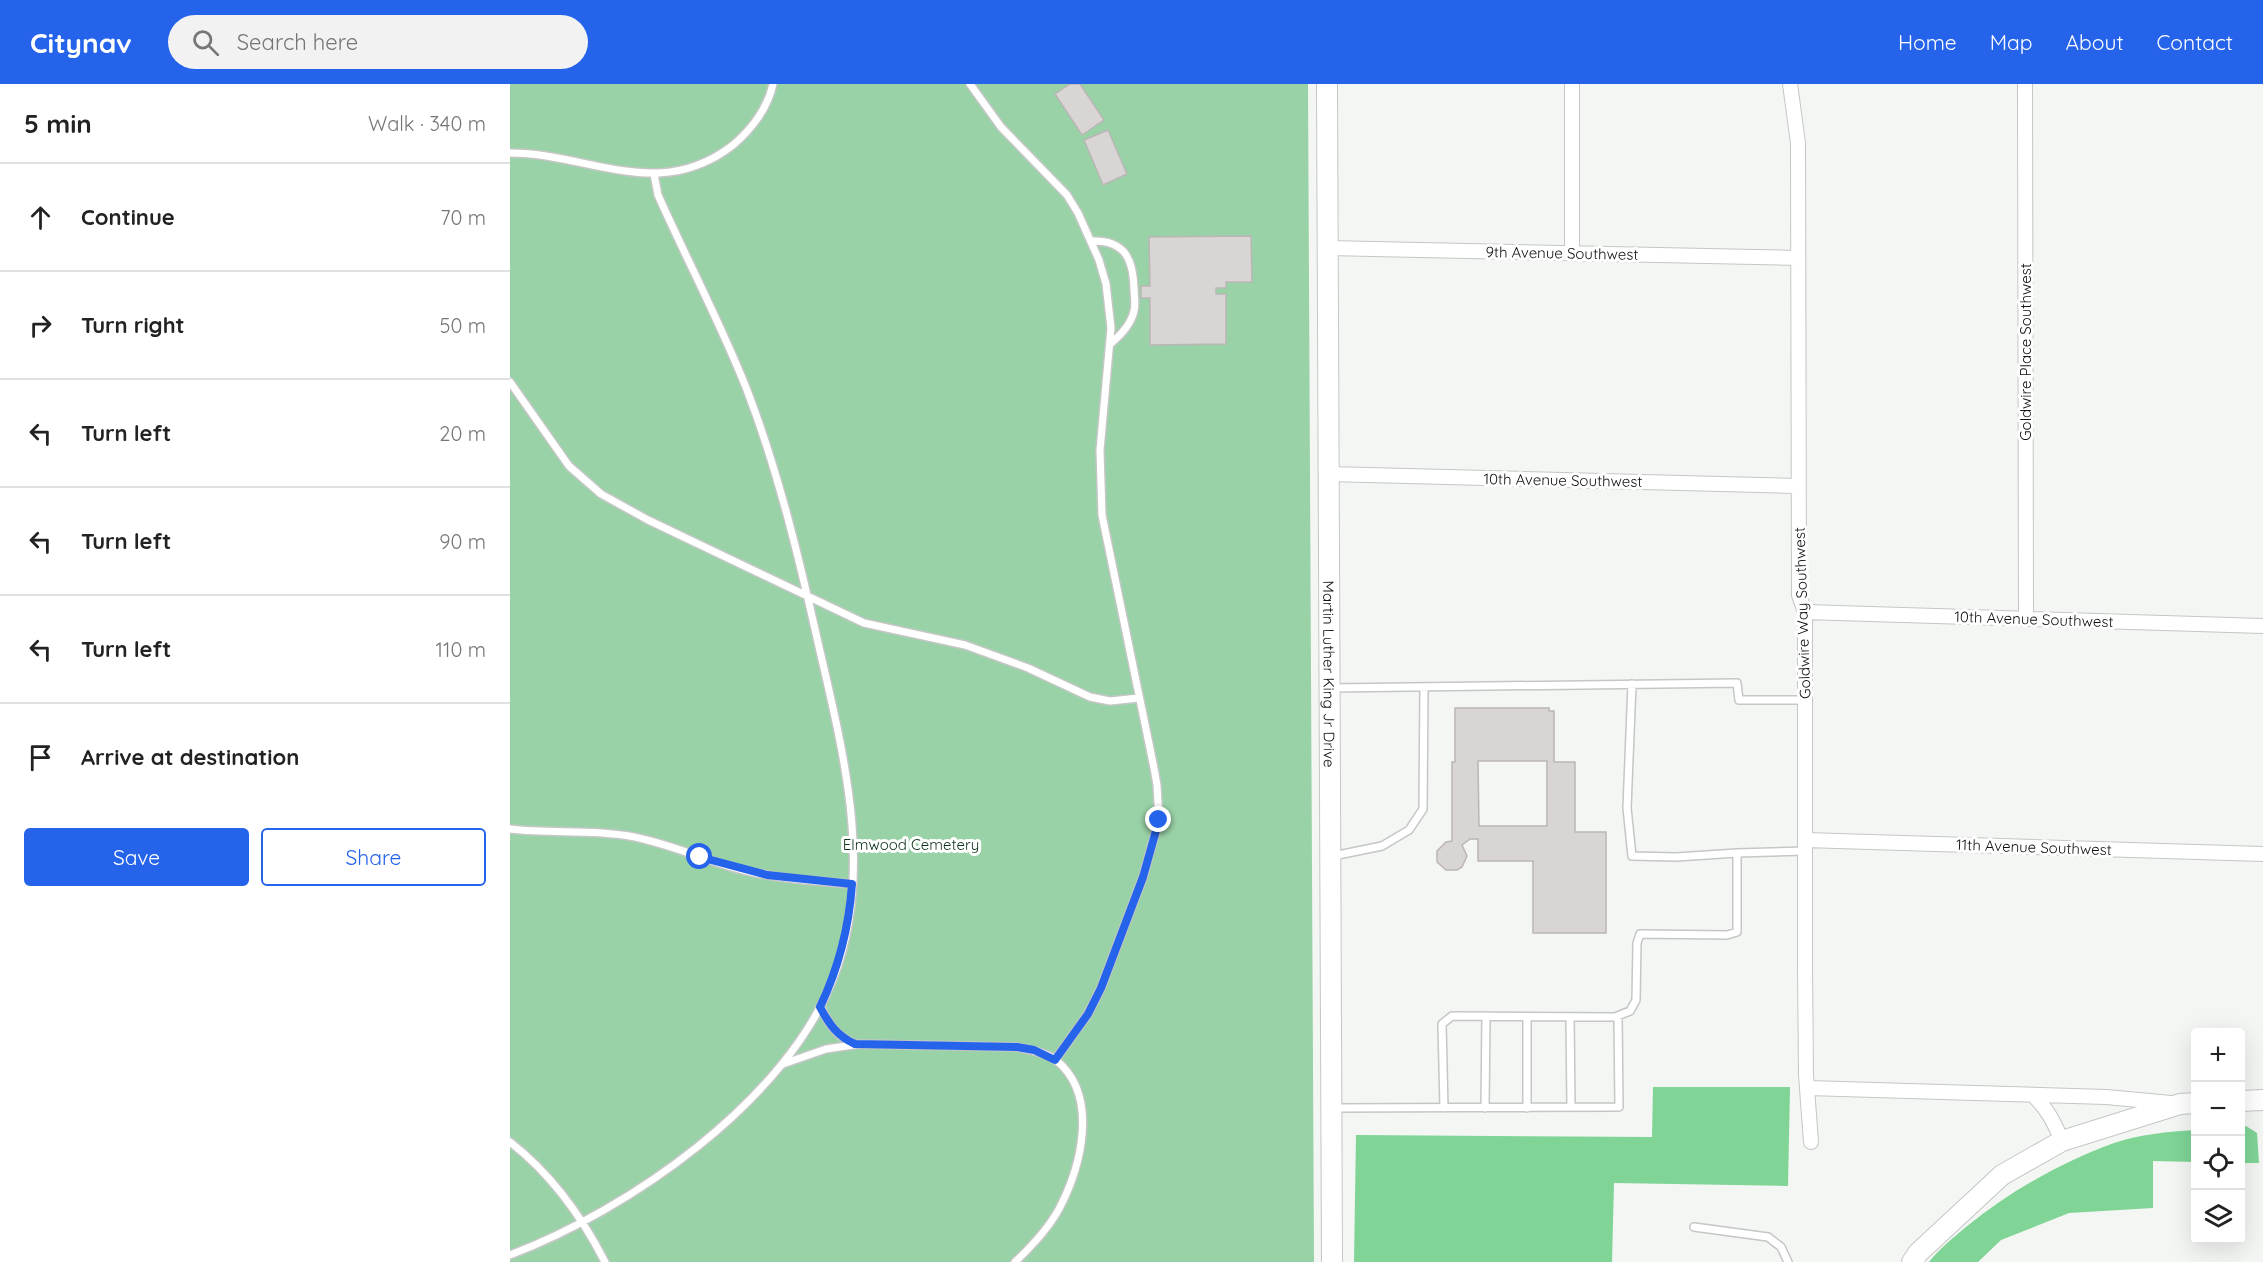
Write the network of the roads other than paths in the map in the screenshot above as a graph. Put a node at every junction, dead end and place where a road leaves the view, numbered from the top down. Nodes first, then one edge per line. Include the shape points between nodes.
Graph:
1 (772, 84) edge
2 (970, 84) edge
3 (1327, 84) edge
4 (1572, 84) edge
5 (1790, 84) edge
6 (2025, 84) edge
7 (510, 153) edge
8 (654, 174) junction
9 (1092, 241) junction
10 (1327, 248) junction
11 (1572, 254) junction
12 (1798, 258) junction
13 (1110, 344) junction
14 (510, 382) edge
15 (1328, 474) junction
16 (1798, 486) junction
17 (807, 596) junction
18 (1805, 612) junction
19 (2026, 619) junction
20 (2263, 626) edge
21 (1632, 684) junction
22 (1424, 687) junction
23 (1329, 688) junction
24 (1139, 698) junction
25 (1804, 700) junction
26 (510, 830) edge
27 (1805, 845) junction
28 (1737, 853) junction
29 (2263, 854) edge
30 (1330, 856) junction
31 (852, 884) junction
32 (820, 1007) junction
33 (1486, 1016) junction
34 (1618, 1016) junction
35 (1527, 1017) junction
36 (1570, 1017) junction
37 (855, 1044) junction
38 (1055, 1060) junction
39 (782, 1064) junction
40 (1808, 1088) junction
41 (2033, 1095) junction
42 (2263, 1100) edge
43 (2245, 1101) edge
44 (2188, 1104) edge
45 (1571, 1107) junction
46 (1331, 1108) junction
47 (1444, 1108) junction
48 (1485, 1108) junction
49 (1527, 1108) junction
50 (510, 1142) edge
51 (1810, 1142) dead end
52 (2062, 1142) junction
53 (581, 1222) junction
54 (1694, 1227) dead end
55 (510, 1255) edge
56 (605, 1262) edge
57 (1015, 1262) edge
58 (1332, 1262) edge
59 (1788, 1262) edge
60 (1912, 1262) edge

1 - 8 lane via 760,114 726,150 694,166
2 - 9 lane via 1001,127 1067,195
3 - 10 main road, Martin Luther King Jr Drive
4 - 11 street
5 - 12 street, Goldwire Way Southwest via 1798,143
6 - 19 street, Goldwire Place Southwest
7 - 8 lane via 544,155 619,172
8 - 17 lane via 658,195 732,357 770,452
9 - 13 lane via 1106,284
9 - 13 lane via 1119,246 1132,264 1134,312 1123,333
10 - 11 street, 9th Avenue Southwest
10 - 15 main road, Martin Luther King Jr Drive
11 - 12 street, 9th Avenue Southwest
12 - 16 street, Goldwire Way Southwest
13 - 24 lane via 1100,450 1102,515
14 - 17 lane via 557,451 601,494
15 - 16 street, 10th Avenue Southwest
15 - 23 main road, Martin Luther King Jr Drive
16 - 18 street, Goldwire Way Southwest via 1799,595
17 - 24 lane via 864,623 965,645 999,657 1090,697 1110,701
17 - 31 lane via 847,778 853,832
18 - 19 street, 10th Avenue Southwest
18 - 25 street, Goldwire Way Southwest
19 - 20 street, 10th Avenue Southwest
21 - 22 lane
21 - 25 lane via 1737,683 1739,700
21 - 28 lane via 1627,808 1632,856
22 - 23 lane
22 - 30 lane via 1423,809 1409,830 1382,846
23 - 30 main road, Martin Luther King Jr Drive
24 - 38 lane via 1157,785 1157,834 1101,988 1088,1014
25 - 27 street, Goldwire Way Southwest
26 - 31 lane via 608,833 651,840 748,872
27 - 28 lane
27 - 29 street, 11th Avenue Southwest
27 - 40 street, Goldwire Way Southwest
28 - 34 lane via 1737,932 1640,934 1636,1000 1629,1011
30 - 46 main road, Martin Luther King Jr Drive
31 - 32 lane via 846,934 834,979
32 - 37 lane via 835,1031
32 - 39 lane
33 - 35 lane
33 - 47 lane via 1452,1016 1442,1024
33 - 48 lane
34 - 36 lane
34 - 45 lane via 1619,1107
35 - 36 lane
35 - 49 lane
36 - 45 lane
37 - 38 lane via 1017,1047
37 - 39 lane
38 - 57 lane via 1071,1079 1077,1094 1082,1142 1073,1178 1058,1211
39 - 53 lane via 704,1140 635,1192
40 - 41 street
40 - 51 street, Goldwire Way Southwest
41 - 44 street
41 - 52 street via 2053,1118
42 - 43 main road
44 - 52 main road
45 - 49 lane
46 - 47 lane
46 - 58 main road, Martin Luther King Jr Drive
47 - 48 lane
48 - 49 lane
50 - 53 lane via 548,1177
52 - 60 main road via 2002,1175
53 - 55 lane
53 - 56 lane
54 - 59 lane via 1768,1237 1781,1247

